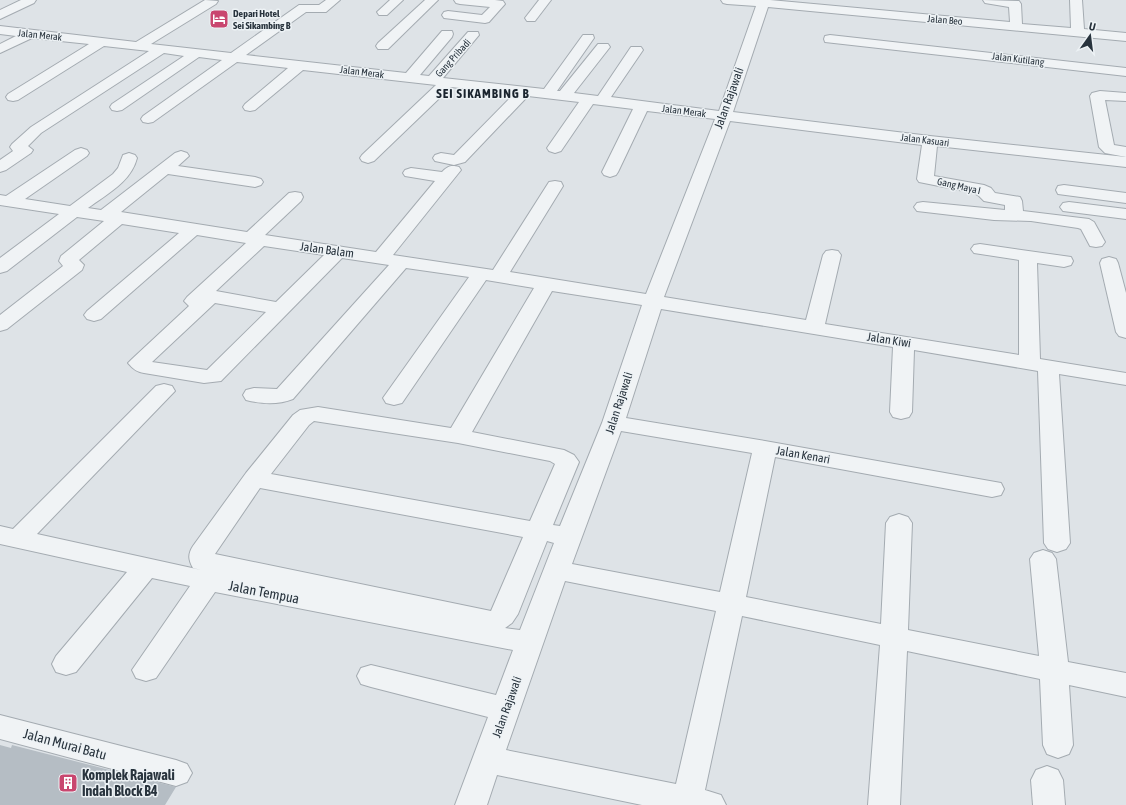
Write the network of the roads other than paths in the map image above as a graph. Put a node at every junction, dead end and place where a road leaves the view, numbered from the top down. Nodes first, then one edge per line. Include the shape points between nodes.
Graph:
1 (30, 0) edge
2 (334, 0) edge
3 (397, 0) edge
4 (432, 0) edge
5 (460, 0) edge
6 (545, 0) edge
7 (728, 0) edge
8 (989, 0) edge
9 (1076, 0) edge
10 (212, 2) dead end
11 (763, 2) edge
12 (383, 12) dead end
13 (0, 15) edge
14 (448, 15) dead end
15 (531, 18) dead end
16 (1016, 26) junction
17 (0, 30) edge
18 (1078, 32) junction
19 (29, 34) junction
20 (447, 34) dead end
21 (474, 35) dead end
22 (1126, 37) edge
23 (588, 38) dead end
24 (830, 39) dead end
25 (102, 42) junction
26 (138, 46) junction
27 (603, 47) dead end
28 (0, 49) edge
29 (162, 49) junction
30 (636, 50) dead end
31 (197, 53) junction
32 (233, 57) junction
33 (300, 65) junction
34 (1126, 72) edge
35 (374, 74) junction
36 (410, 78) junction
37 (439, 82) junction
38 (524, 92) junction
39 (547, 95) junction
40 (564, 96) junction
41 (13, 97) dead end
42 (1126, 97) edge
43 (596, 100) junction
44 (642, 105) junction
45 (117, 107) dead end
46 (250, 107) dead end
47 (724, 116) junction
48 (148, 119) dead end
49 (930, 141) junction
50 (555, 148) dead end
51 (81, 153) dead end
52 (181, 156) dead end
53 (129, 158) dead end
54 (368, 158) dead end
55 (440, 158) dead end
56 (0, 167) edge
57 (164, 169) junction
58 (610, 172) dead end
59 (411, 173) dead end
60 (1124, 175) edge
61 (255, 182) dead end
62 (945, 182) junction
63 (555, 186) dead end
64 (1064, 190) dead end
65 (295, 197) dead end
66 (5, 201) edge
67 (1069, 207) dead end
68 (923, 208) dead end
69 (944, 210) junction
70 (74, 211) junction
71 (1126, 214) edge
72 (1014, 215) junction
73 (113, 216) junction
74 (194, 229) junction
75 (256, 239) junction
76 (1096, 242) dead end
77 (980, 249) dead end
78 (337, 252) junction
79 (832, 255) dead end
80 (1028, 256) junction
81 (381, 258) junction
82 (402, 261) junction
83 (1064, 261) dead end
84 (1109, 262) dead end
85 (0, 267) edge
86 (489, 275) junction
87 (546, 284) junction
88 (653, 302) junction
89 (279, 308) junction
90 (94, 315) dead end
91 (0, 325) edge
92 (814, 328) junction
93 (1126, 332) edge
94 (904, 342) junction
95 (135, 355) dead end
96 (1039, 365) junction
97 (1126, 379) edge
98 (164, 391) dead end
99 (254, 395) dead end
100 (394, 398) dead end
101 (901, 412) dead end
102 (613, 424) junction
103 (458, 436) junction
104 (765, 448) junction
105 (254, 479) junction
106 (992, 489) dead end
107 (899, 522) dead end
108 (538, 531) junction
109 (9, 537) edge
110 (570, 537) junction
111 (145, 568) junction
112 (556, 570) junction
113 (208, 581) junction
114 (732, 604) junction
115 (894, 636) junction
116 (530, 643) junction
117 (66, 664) dead end
118 (1054, 669) junction
119 (146, 670) dead end
120 (371, 676) dead end
121 (1126, 685) edge
122 (506, 709) junction
123 (0, 727) edge
124 (1058, 745) dead end
125 (488, 760) junction
126 (176, 773) dead end
127 (700, 796) edge
128 (471, 805) edge
129 (884, 805) edge

1 - 13 street
2 - 32 street via 322,9 303,8
3 - 12 street
4 - 35 street via 383,46 399,48
5 - 14 street via 499,4 485,19
6 - 15 street
7 - 11 street, Jalan Beo
8 - 16 street via 1015,4
9 - 18 street
10 - 26 street
11 - 16 street, Jalan Beo
11 - 47 street, Jalan Rajawali
16 - 18 street, Jalan Beo
17 - 19 street, Jalan Merak
18 - 22 street, Jalan Beo
19 - 25 street, Jalan Merak
19 - 28 street
20 - 36 street
21 - 37 street, Gang Pribadi
23 - 39 street
24 - 34 street, Jalan Kutilang
25 - 26 street, Jalan Merak
25 - 41 street
26 - 29 street, Jalan Merak
27 - 40 street
29 - 31 street, Jalan Merak
29 - 56 street via 36,130 18,147 25,150
30 - 43 street via 613,82
31 - 32 street, Jalan Merak
31 - 45 street
32 - 33 street, Jalan Merak
32 - 48 street
33 - 35 street, Jalan Merak
33 - 46 street
35 - 36 street, Jalan Merak
36 - 37 street, Jalan Merak
37 - 38 street, Jalan Merak
37 - 54 street, Gang Pribadi
38 - 39 street, Jalan Merak
38 - 55 street via 459,159
39 - 40 street, Jalan Merak
40 - 43 street, Jalan Merak
42 - 60 street via 1097,96 1107,147
43 - 44 street, Jalan Merak
43 - 50 street
44 - 47 street, Jalan Merak
44 - 58 street
47 - 49 street, Jalan Kasuari
47 - 88 street, Jalan Rajawali
49 - 60 street, Jalan Kasuari
49 - 62 street, Gang Maya I via 925,179
51 - 66 street
52 - 57 street
53 - 70 street via 124,173
57 - 61 street
57 - 73 street
59 - 81 street via 450,174
60 - 64 street
62 - 69 street
62 - 72 street, Gang Maya I via 978,189 990,197 1014,201
63 - 86 street
65 - 75 street
66 - 70 street, Jalan Balam
67 - 71 street
68 - 69 street
69 - 72 street
70 - 73 street, Jalan Balam
70 - 85 street
72 - 76 street via 1083,223 1088,226
73 - 74 street, Jalan Balam
73 - 91 street via 68,260 75,266
74 - 75 street, Jalan Balam
74 - 90 street
75 - 78 street, Jalan Balam
75 - 95 street
77 - 80 street
78 - 81 street, Jalan Balam
78 - 89 street
79 - 92 street
80 - 83 street
80 - 96 street
81 - 82 street, Jalan Balam
82 - 86 street, Jalan Balam
82 - 99 street via 285,394 278,397
84 - 93 street
86 - 87 street, Jalan Balam
86 - 100 street
87 - 88 street, Jalan Balam
87 - 103 street
88 - 92 street, Jalan Kiwi
88 - 102 street, Jalan Rajawali
89 - 89 street via 210,378 144,367 139,363 211,296
92 - 94 street, Jalan Kiwi
94 - 96 street, Jalan Kiwi
94 - 101 street
96 - 97 street, Jalan Kiwi
96 - 118 street
98 - 109 street
102 - 104 street, Jalan Kenari
102 - 110 street, Jalan Rajawali
103 - 105 street via 312,414 301,420
103 - 108 street via 556,455 566,460
104 - 106 street, Jalan Kenari
104 - 114 street
105 - 108 street
105 - 108 street via 202,552 202,561 490,621 498,620 504,614
107 - 115 street
108 - 110 street
109 - 111 street, Jalan Tempua
110 - 112 street, Jalan Rajawali
111 - 113 street, Jalan Tempua
111 - 117 street
112 - 114 street
112 - 116 street, Jalan Rajawali
113 - 116 street, Jalan Tempua
113 - 119 street
114 - 115 street
114 - 127 street
115 - 118 street
115 - 129 street
116 - 122 street, Jalan Rajawali
118 - 121 street
118 - 124 street
120 - 122 street
122 - 125 street, Jalan Rajawali
123 - 126 street, Jalan Murai Batu
125 - 127 street
125 - 128 street, Jalan Rajawali

